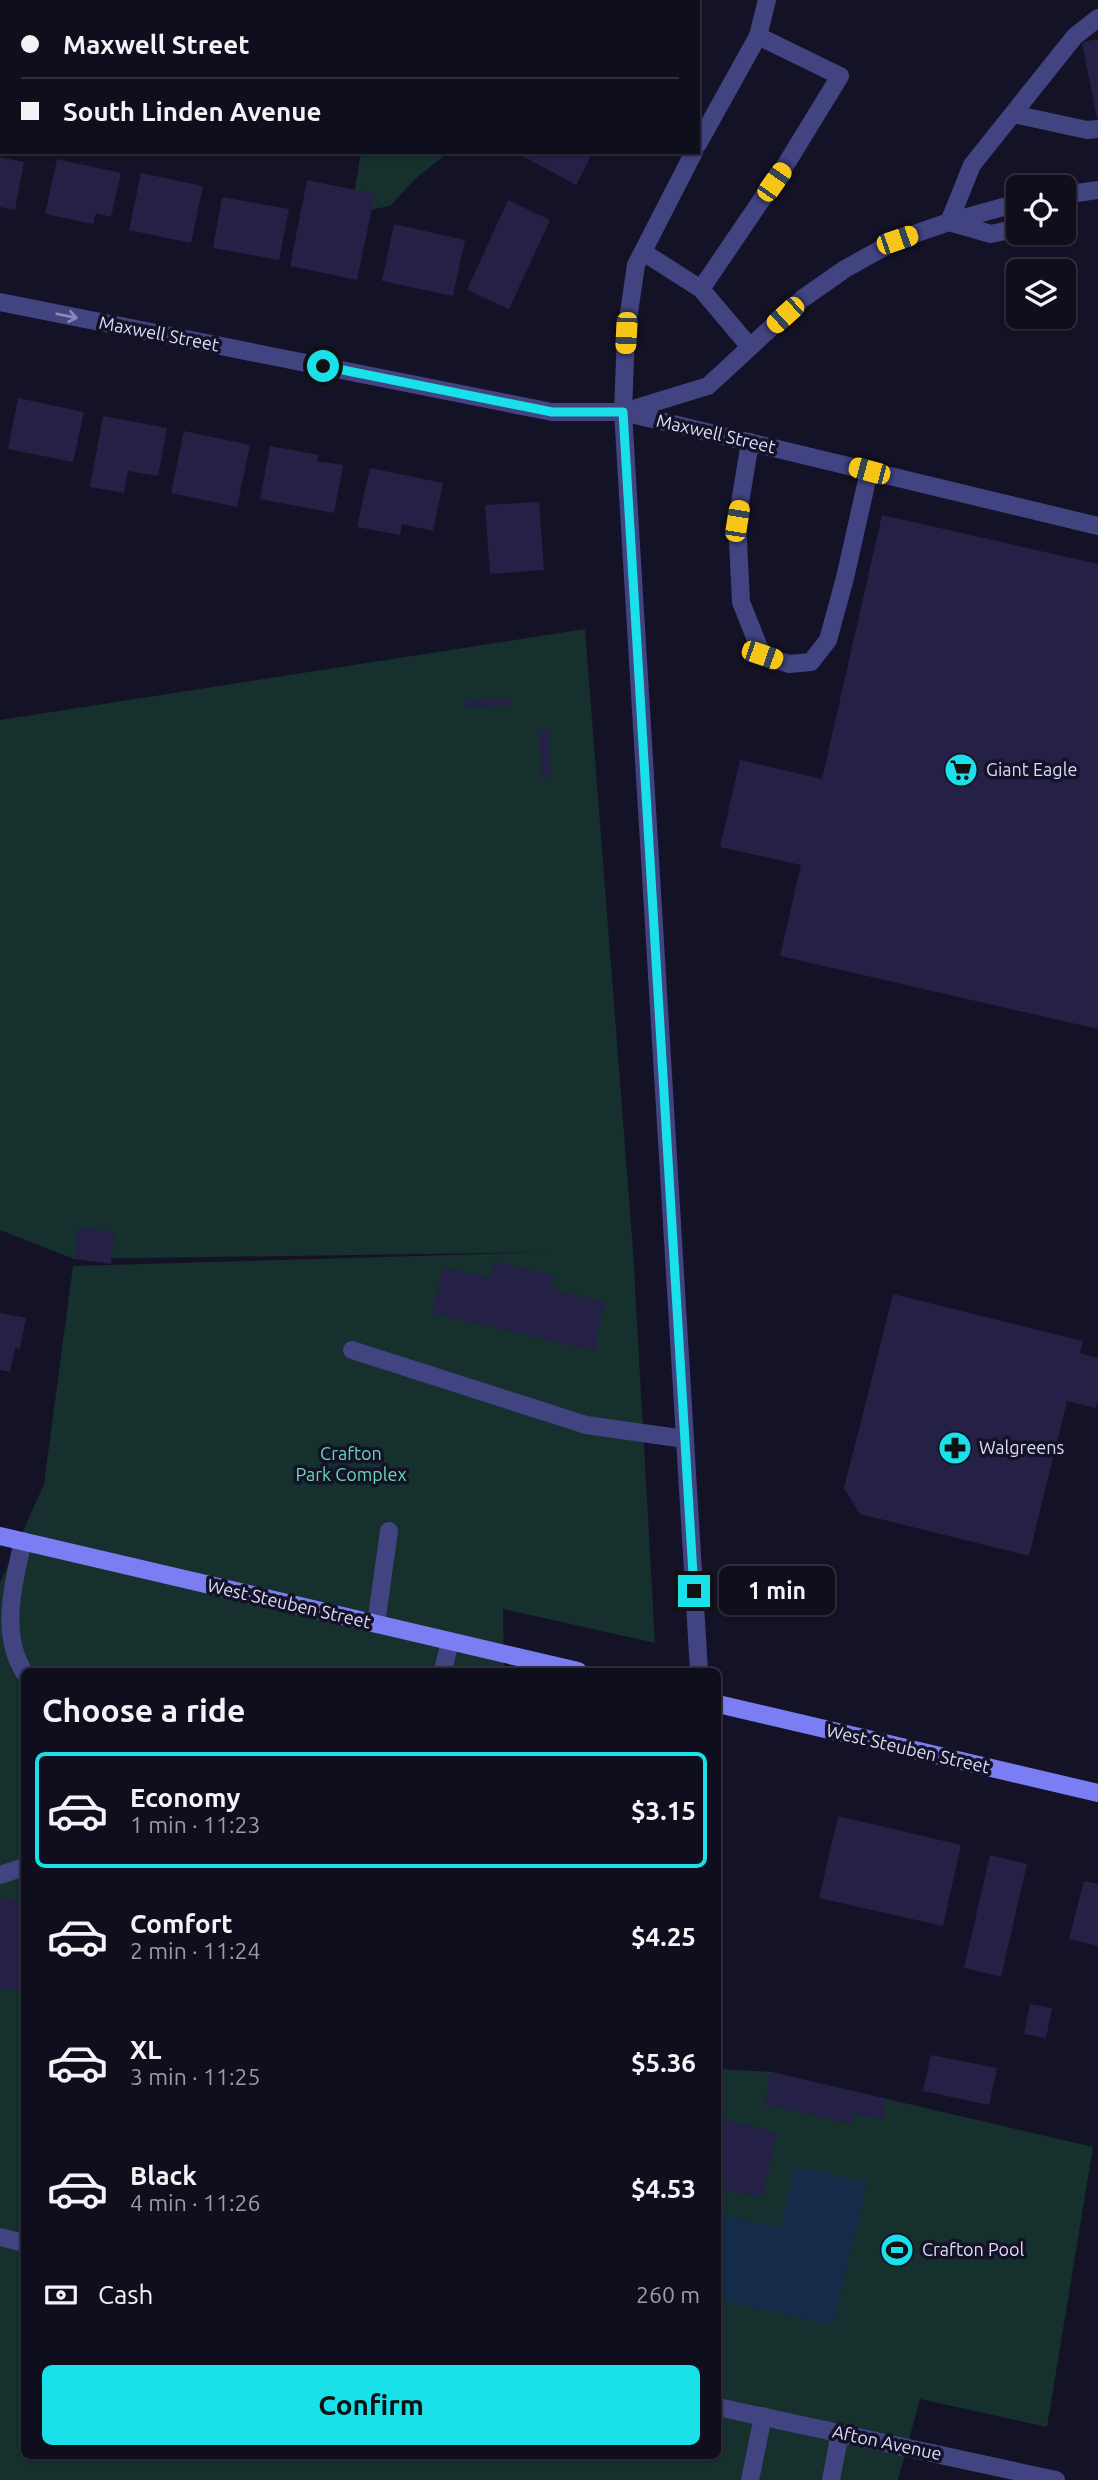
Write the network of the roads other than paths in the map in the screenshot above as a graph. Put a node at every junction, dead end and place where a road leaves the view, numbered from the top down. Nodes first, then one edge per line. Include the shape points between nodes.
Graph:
1 (767, 0) edge
2 (1098, 18) edge
3 (758, 36) junction
4 (1013, 114) junction
5 (1098, 129) edge
6 (700, 140) edge
7 (693, 154) edge
8 (1098, 190) edge
9 (1076, 196) edge
10 (1006, 206) edge
11 (950, 222) junction
12 (1006, 231) edge
13 (643, 252) junction
14 (701, 289) junction
15 (0, 302) edge
16 (750, 347) junction
17 (623, 412) junction
18 (750, 442) junction
19 (869, 471) junction
20 (1098, 526) edge
21 (352, 1350) dead end
22 (685, 1439) junction
23 (389, 1531) dead end
24 (0, 1536) edge
25 (23, 1541) junction
26 (376, 1624) junction
27 (450, 1641) junction
28 (21, 1668) edge
29 (444, 1668) edge
30 (565, 1668) edge
31 (699, 1668) edge
32 (721, 1705) edge
33 (1098, 1792) edge
34 (21, 1868) edge
35 (0, 1875) edge
36 (0, 2237) edge
37 (21, 2242) edge
38 (721, 2407) edge
39 (763, 2416) junction
40 (840, 2433) junction
41 (750, 2480) edge
42 (831, 2480) edge
43 (1056, 2480) edge

1 - 3 street
2 - 4 street via 1075,36
3 - 6 street
3 - 14 street via 840,76 789,161
4 - 5 street
4 - 11 street via 972,165
7 - 13 street
8 - 9 street
10 - 11 street
11 - 12 street via 991,234
11 - 16 street via 897,240 845,269 802,299
13 - 14 street
13 - 17 street via 636,265 626,333
14 - 16 street
15 -> 17 street, Maxwell Street via 552,412
16 - 17 street via 708,386
17 - 18 street, Maxwell Street
17 - 22 street
18 - 19 street, Maxwell Street
18 - 19 street via 737,521 741,602 762,655 789,664 811,662 828,640
19 - 20 street, Maxwell Street
21 - 22 street via 586,1425
22 - 31 street
23 - 26 street
24 - 25 main road, West Steuben Street
25 - 26 main road, West Steuben Street
25 - 28 street via 6,1623 10,1650
26 - 27 main road, West Steuben Street
27 - 29 street
27 - 30 main road, West Steuben Street
32 - 33 main road, West Steuben Street
34 - 35 street
36 - 37 street
38 - 39 street, Afton Avenue
39 - 40 street, Afton Avenue
39 - 41 street
40 - 42 street
40 - 43 street, Afton Avenue

